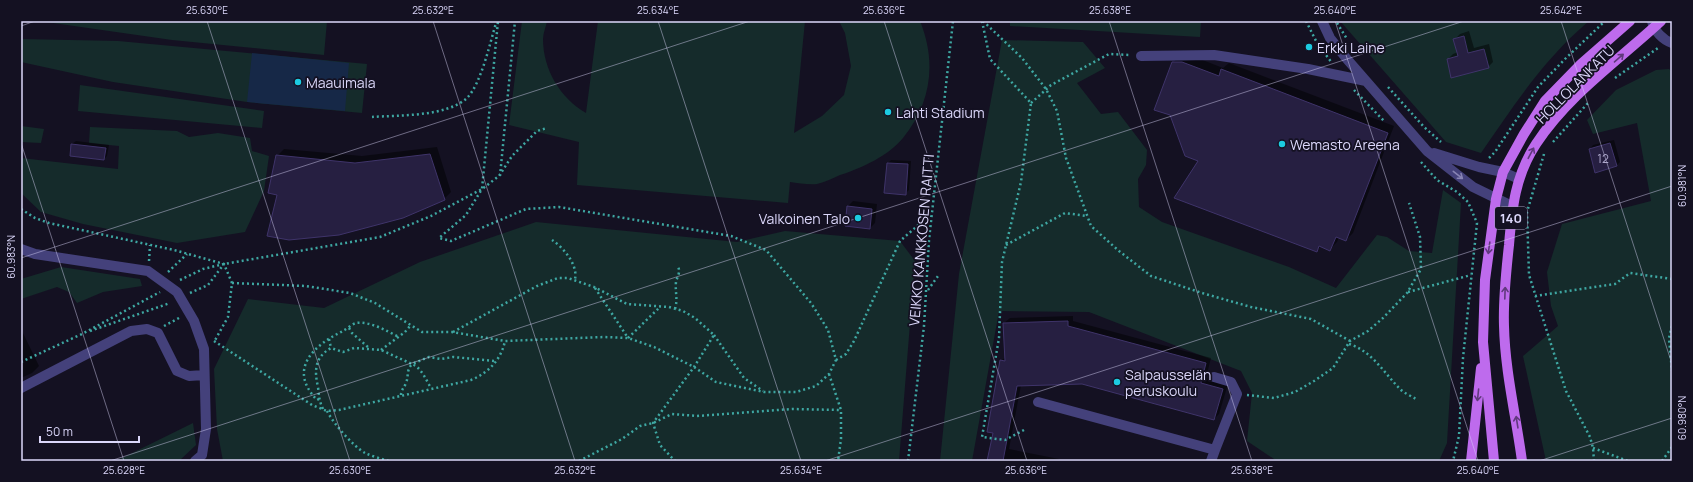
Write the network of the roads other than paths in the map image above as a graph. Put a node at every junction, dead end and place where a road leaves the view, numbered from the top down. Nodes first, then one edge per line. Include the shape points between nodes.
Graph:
1 (1322, 21) edge
2 (1630, 21) edge
3 (1655, 23) edge
4 (1672, 43) edge
5 (1141, 56) road end
6 (1366, 81) junction
7 (1428, 151) junction
8 (1503, 172) junction
9 (1519, 179) junction
10 (1496, 199) junction
11 (1512, 206) junction
12 (21, 249) edge
13 (1483, 342) junction
14 (204, 375) junction
15 (1214, 376) dead end
16 (21, 388) edge
17 (1038, 402) dead end
18 (1215, 450) junction
19 (195, 461) edge
20 (1211, 461) edge
21 (1471, 461) edge
22 (1494, 461) edge
23 (1522, 461) edge

1 - 6 street via 1330,38
2 - 8 main road, HOLLOLANKATU / 140 via 1581,64 1546,101
3 - 4 street via 1667,41
9 -> 3 main road, HOLLOLANKATU / 140 via 1536,144 1562,112
5 - 6 street via 1214,55
6 - 7 street
7 - 8 street
7 -> 10 street via 1473,187
8 - 9 street
8 - 10 main road, HOLLOLANKATU / 140
9 - 11 main road, HOLLOLANKATU / 140
10 - 11 street
10 -> 13 main road, HOLLOLANKATU / 140 via 1485,280
23 -> 11 main road, HOLLOLANKATU / 140 via 1504,326
12 - 14 street via 35,254 148,271 162,280 177,292 194,321 204,349
13 -> 21 main road
13 - 22 main road, HOLLOLANKATU / 140
14 - 16 street via 189,376 177,371 158,333 147,329 131,332
14 - 19 street via 206,429 202,455
15 - 18 street via 1231,382 1237,394
17 - 18 street
18 - 20 street

